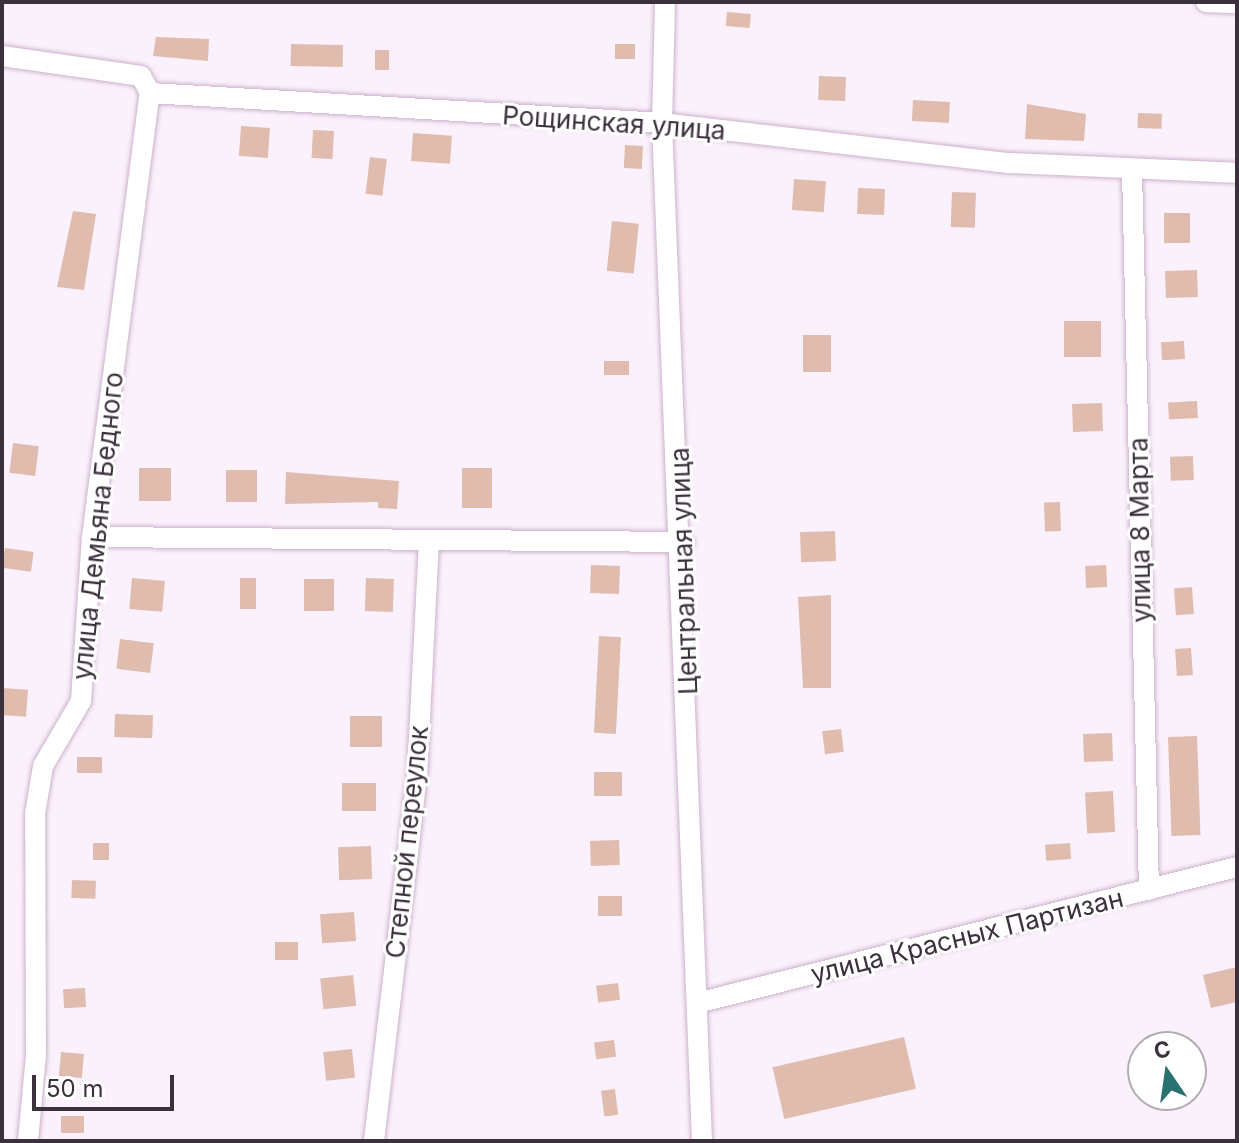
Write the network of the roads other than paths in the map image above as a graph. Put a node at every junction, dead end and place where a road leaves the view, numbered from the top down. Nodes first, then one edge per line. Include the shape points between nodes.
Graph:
1 (665, 2) edge
2 (1206, 2) edge
3 (1237, 3) edge
4 (2, 56) edge
5 (150, 93) junction
6 (662, 123) junction
7 (1132, 170) junction
8 (1237, 173) edge
9 (92, 537) junction
10 (429, 542) junction
11 (684, 542) junction
12 (1237, 867) edge
13 (1149, 890) junction
14 (697, 1003) junction
15 (28, 1141) edge
16 (374, 1141) edge
17 (702, 1141) edge

1 - 6 street, Центральная улица
2 - 3 street
4 - 5 street via 141,76
5 - 6 street, Рощинская улица
5 - 9 street, улица Демьяна Бедного
6 - 7 street, Рощинская улица
6 - 11 street, Центральная улица
7 - 8 street, Рощинская улица
7 - 13 street, улица 8 Марта
9 - 10 street
9 - 15 street, улица Демьяна Бедного via 81,701 43,766 35,814 36,1055
10 - 11 street
10 - 16 street, Степной переулок via 417,777
11 - 14 street, Центральная улица
12 - 13 street, улица Красных Партизан
13 - 14 street, улица Красных Партизан
14 - 17 street, Центральная улица

